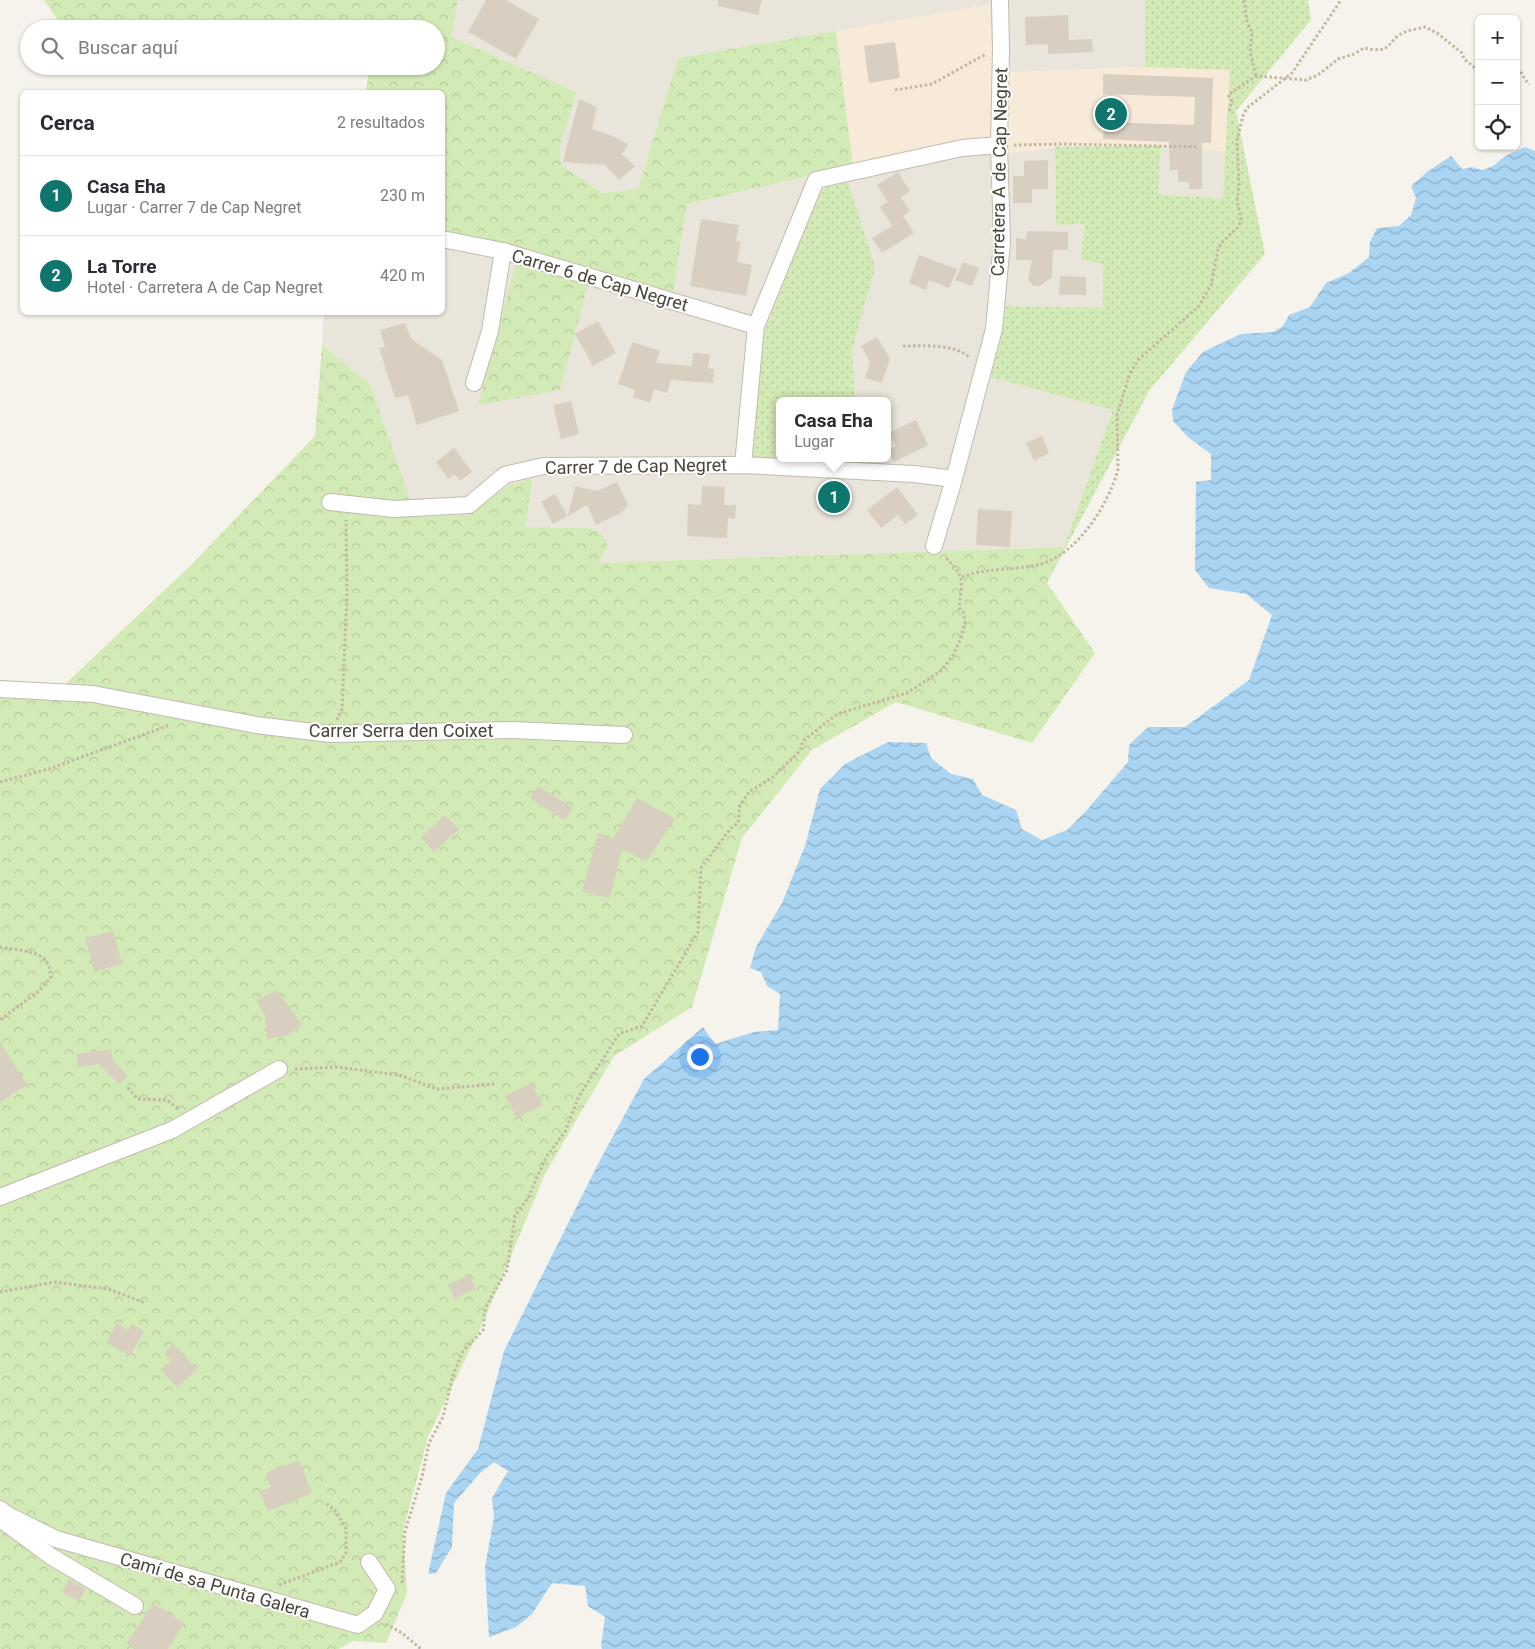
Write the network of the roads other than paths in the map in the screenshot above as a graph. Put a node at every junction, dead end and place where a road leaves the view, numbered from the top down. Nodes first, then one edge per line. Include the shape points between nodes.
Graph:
1 (1000, 0) edge
2 (999, 145) junction
3 (445, 240) edge
4 (503, 252) junction
5 (756, 326) junction
6 (474, 383) dead end
7 (743, 465) junction
8 (954, 479) junction
9 (330, 502) road end
10 (934, 546) road end
11 (0, 689) edge
12 (624, 735) dead end
13 (279, 1069) road end
14 (0, 1197) edge
15 (0, 1509) edge
16 (0, 1519) edge
17 (369, 1562) dead end
18 (135, 1606) dead end

1 - 2 street, Carretera A de Cap Negret
2 - 5 street via 962,148 816,180
2 - 8 street, Carretera A de Cap Negret via 1002,242 994,329
3 - 4 street, Carrer 6 de Cap Negret
4 - 5 street, Carrer 6 de Cap Negret
4 - 6 street via 490,331
5 - 7 street
7 - 8 street, Carrer 7 de Cap Negret
7 - 9 street, Carrer 7 de Cap Negret via 543,466 505,475 469,505 394,509
8 - 10 street, Carretera A de Cap Negret
11 - 12 street, Carrer Serra den Coixet via 93,694 256,725 330,734 513,730
13 - 14 street via 172,1130
15 - 17 street, Camí de sa Punta Galera via 56,1539 358,1625 375,1613 387,1589
16 - 18 street via 52,1557

